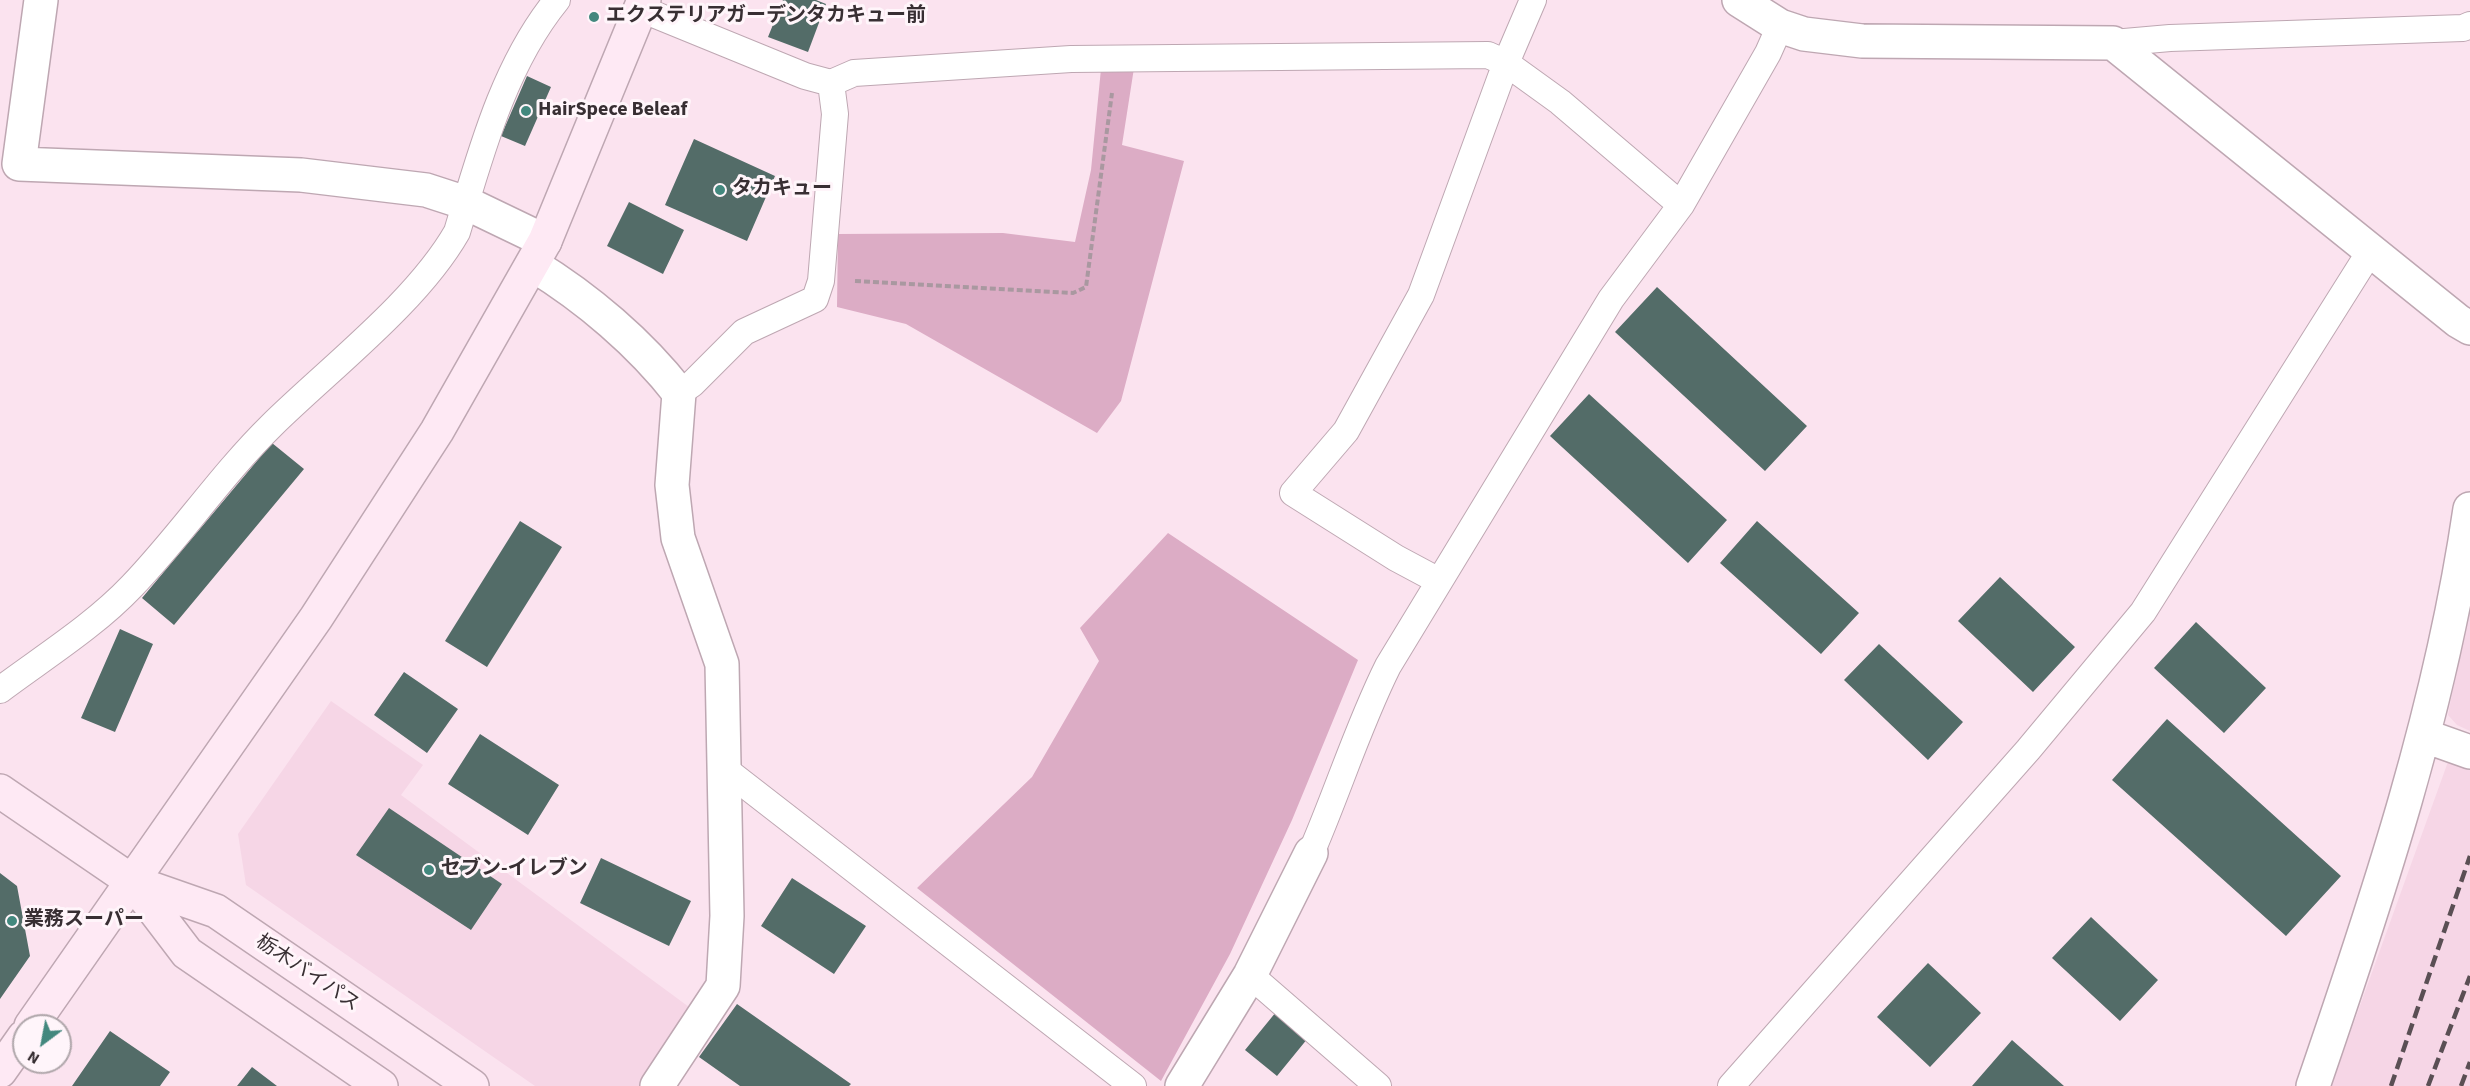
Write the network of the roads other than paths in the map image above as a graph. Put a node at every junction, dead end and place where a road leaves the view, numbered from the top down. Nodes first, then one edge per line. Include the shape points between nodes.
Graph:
1 (41, 0) edge
2 (558, 0) edge
3 (1533, 0) edge
4 (1739, 0) edge
5 (643, 4) edge
6 (2470, 25) edge
7 (1780, 26) junction
8 (2113, 43) junction
9 (1506, 63) junction
10 (831, 84) junction
11 (466, 203) junction
12 (1681, 205) junction
13 (2371, 250) junction
14 (539, 253) junction
15 (2470, 328) edge
16 (679, 393) junction
17 (2470, 509) edge
18 (1439, 582) junction
19 (0, 690) edge
20 (2425, 736) junction
21 (2470, 752) edge
22 (722, 766) junction
23 (0, 791) edge
24 (1311, 853) joint
25 (133, 882) junction
26 (1250, 975) junction
27 (40, 1014) edge
28 (12, 1054) edge
29 (0, 1071) edge
30 (381, 1086) edge
31 (472, 1086) edge
32 (657, 1086) edge
33 (1133, 1086) edge
34 (1182, 1086) edge
35 (1378, 1086) edge
36 (1731, 1086) edge
37 (2313, 1086) edge

1 - 11 street via 19,164 301,175 426,190
2 - 11 lane via 539,22 514,67
3 - 9 lane
4 - 7 street
5 - 10 lane
5 - 14 street
6 - 8 lane
7 - 8 street via 1804,34 1862,41
7 - 12 lane
8 - 13 street
9 - 10 lane via 1488,55 1071,58 855,73
9 - 12 lane via 1560,102
9 - 18 lane via 1421,295 1346,431 1293,493
10 - 16 lane via 835,114 821,281 815,299 744,332
11 - 14 street
11 - 19 lane via 457,232 430,271 271,426 133,585 111,607
12 - 18 lane via 1611,299
13 - 15 street
13 - 36 lane via 2143,612 2028,750
14 - 16 street via 567,286 648,357
14 - 25 street via 437,431 316,618
16 - 22 street via 672,485 678,538 722,664
17 - 20 street
18 - 24 lane via 1373,696
20 - 21 street
20 - 37 street via 2365,935
22 - 32 street via 727,916 723,986
22 - 33 lane
23 - 25 street, 栃木バイパス
24 - 26 street
25 - 27 street
25 - 30 street, 栃木バイパス via 187,953
25 - 31 street, 栃木バイパス via 216,911
26 - 34 street
26 - 35 lane
28 - 29 street

